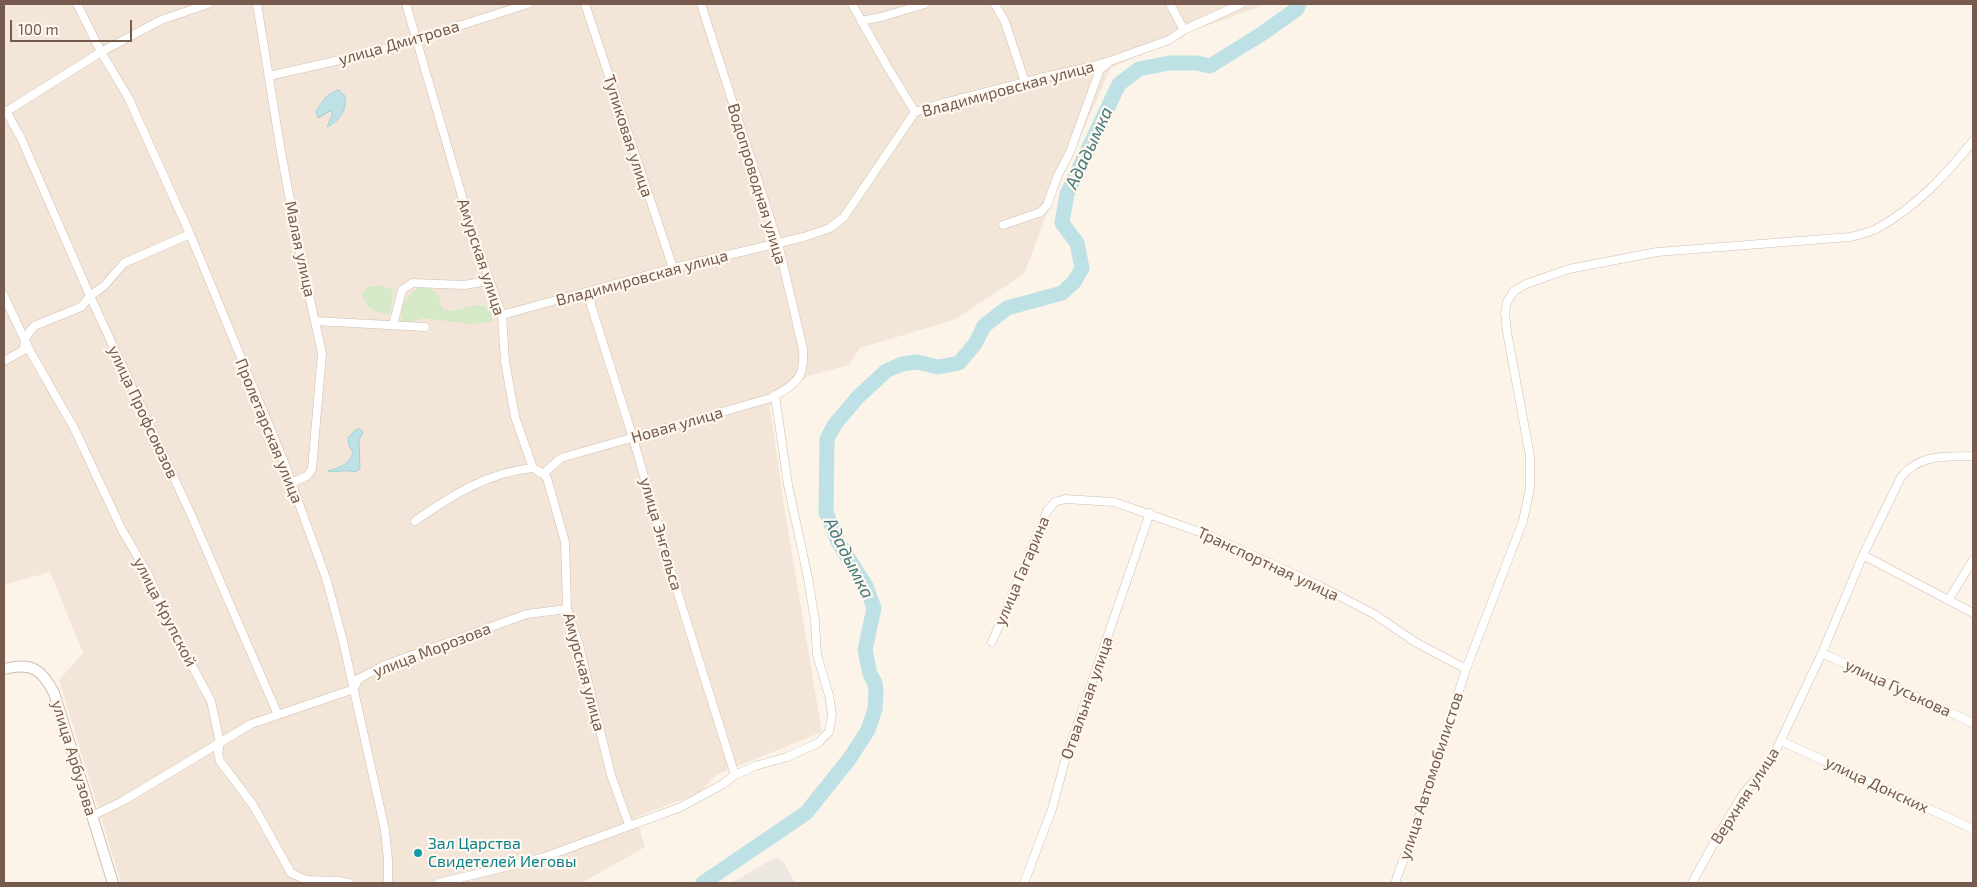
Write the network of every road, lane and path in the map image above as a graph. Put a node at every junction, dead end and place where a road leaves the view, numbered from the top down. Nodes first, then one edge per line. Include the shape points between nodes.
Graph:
1 (77, 4) edge
2 (208, 4) edge
3 (257, 4) edge
4 (406, 4) edge
5 (528, 4) edge
6 (585, 4) edge
7 (701, 4) edge
8 (852, 4) edge
9 (925, 4) edge
10 (995, 4) edge
11 (1170, 4) edge
12 (1240, 4) edge
13 (861, 21) junction
14 (1184, 30) junction
15 (417, 39) junction
16 (101, 52) junction
17 (1113, 60) junction
18 (269, 76) junction
19 (1025, 82) junction
20 (5, 112) edge
21 (915, 112) junction
22 (1973, 141) edge
23 (1004, 225) dead end
24 (190, 234) junction
25 (778, 244) junction
26 (672, 268) junction
27 (489, 281) junction
28 (591, 292) junction
29 (4, 296) edge
30 (90, 296) junction
31 (502, 315) junction
32 (315, 321) junction
33 (393, 326) junction
34 (425, 327) dead end
35 (25, 338) junction
36 (4, 361) edge
37 (804, 366) joint
38 (775, 395) junction
39 (633, 438) junction
40 (1973, 456) edge
41 (533, 468) junction
42 (543, 474) junction
43 (291, 483) junction
44 (1055, 502) joint
45 (1150, 513) junction
46 (415, 520) dead end
47 (1863, 555) junction
48 (1973, 560) edge
49 (1949, 600) junction
50 (567, 609) junction
51 (1973, 613) edge
52 (992, 642) dead end
53 (1822, 653) junction
54 (4, 669) edge
55 (1466, 669) junction
56 (354, 689) junction
57 (278, 715) junction
58 (1973, 723) edge
59 (1781, 741) junction
60 (220, 742) junction
61 (735, 775) junction
62 (92, 816) junction
63 (629, 825) junction
64 (1973, 829) edge
65 (113, 883) edge
66 (349, 883) edge
67 (388, 883) edge
68 (439, 883) edge
69 (1024, 883) edge
70 (1395, 883) edge
71 (1692, 883) edge

1 - 16 street, Пролетарская улица
2 - 16 street via 161,20
3 - 18 street, Малая улица
4 - 15 street, Амурская улица
5 - 15 street, улица Дмитрова
6 - 26 street, Тупиковая улица
7 - 25 street, Водопроводная улица
8 - 13 street
9 - 13 street
10 - 19 street via 1005,22
11 - 14 street
12 - 14 street, Владимировская улица
13 - 21 street
14 - 17 street, Владимировская улица via 1169,40
15 - 18 street, улица Дмитрова
15 - 27 street, Амурская улица via 453,170
16 - 20 street
16 - 24 street, Пролетарская улица via 128,97
17 - 19 street, Владимировская улица
17 - 23 street via 1100,69 1047,205 1041,212
18 - 32 street, Малая улица via 299,250
19 - 21 street, Владимировская улица
20 - 30 street, улица Профсоюзов via 21,138
21 - 25 street, Владимировская улица via 844,217 830,228
22 - 55 street, улица Автомобилистов via 1948,172 1901,214 1874,230 1850,237 1657,252 1615,259 1569,269 1514,291 1507,302 1507,332 1530,456 1530,488 1523,521
24 - 30 street via 124,263 104,286
24 - 43 street, Пролетарская улица
25 - 26 street, Владимировская улица
25 - 37 street, Водопроводная улица via 803,349
26 - 28 street, Владимировская улица
27 - 31 street, Амурская улица
27 - 33 street via 464,285 412,283 402,290
28 - 31 street, Владимировская улица
28 - 39 street, улица Энгельса via 591,305
29 - 35 street, улица Крупской
30 - 35 street via 81,307 34,326
30 - 57 street, улица Профсоюзов via 193,519
31 - 41 street, Амурская улица via 505,361 515,417
32 - 33 street
32 - 43 street, Малая улица via 322,353 314,460 307,476
33 - 34 street
35 - 36 street via 24,350
35 - 60 street, улица Крупской via 74,428 122,530 148,574 170,625 211,701
37 - 38 street, Новая улица via 793,385
38 - 39 street, Новая улица
38 - 61 street via 788,485 812,604 817,656 832,716 829,732 818,743
39 - 42 street, Новая улица via 561,458
39 - 61 street, улица Энгельса
40 - 47 street, Верхняя улица via 1923,460 1910,466
41 - 42 street
41 - 46 street via 469,486
42 - 50 street, Амурская улица via 565,542
43 - 56 street, Пролетарская улица via 327,581
44 - 45 street, Транспортная улица via 1065,499 1114,502
44 - 52 street, улица Гагарина via 1047,511
45 - 55 street, Транспортная улица via 1211,536 1320,586
45 - 69 street, Отвальная улица via 1066,758 1052,809
47 - 49 street
47 - 53 street, Верхняя улица
48 - 49 street
49 - 51 street
50 - 56 street, улица Морозова via 527,614 385,665 358,679
50 - 63 street, Амурская улица via 611,775
53 - 58 street, улица Гуськова
53 - 59 street, Верхняя улица
54 - 62 street, улица Арбузова via 15,666 33,668 47,678
55 - 70 street, улица Автомобилистов
56 - 57 street, улица Морозова
56 - 67 street, Пролетарская улица via 385,830
57 - 60 street, улица Морозова via 251,724
59 - 64 street, улица Донских
59 - 71 street, Верхняя улица via 1771,760 1743,794
60 - 62 street, улица Морозова
60 - 66 street, улица Крупской via 220,760 253,805 291,873 306,880
61 - 63 street via 681,807
62 - 65 street, улица Арбузова
63 - 68 street via 542,858

